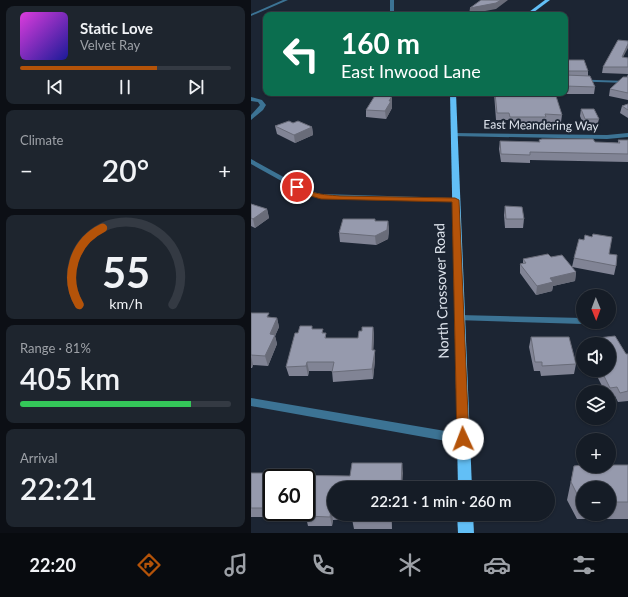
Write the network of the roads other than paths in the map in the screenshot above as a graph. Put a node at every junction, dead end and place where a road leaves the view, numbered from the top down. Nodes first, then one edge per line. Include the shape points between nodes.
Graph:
1 (287, 0) edge
2 (392, 0) edge
3 (548, 0) edge
4 (392, 12) edge
5 (531, 12) edge
6 (251, 15) edge
7 (568, 80) edge
8 (628, 82) edge
9 (453, 96) edge
10 (251, 99) edge
11 (251, 118) edge
12 (453, 135) junction
13 (628, 135) edge
14 (251, 161) edge
15 (455, 200) junction
16 (459, 318) junction
17 (576, 321) edge
18 (251, 402) edge
19 (463, 439) junction
20 (465, 481) edge
21 (465, 521) edge
22 (466, 533) edge

1 - 6 street
2 - 4 street
3 - 5 main road
7 - 8 street
9 - 12 main road, North Crossover Road
10 - 11 street via 260,101 263,105
12 - 13 street, East Meandering Way
12 - 15 main road, North Crossover Road
14 - 15 street via 307,193 321,196
15 - 16 main road, North Crossover Road
16 - 17 street
16 - 19 main road, North Crossover Road
18 - 19 street
19 - 20 main road, North Crossover Road
21 - 22 main road

